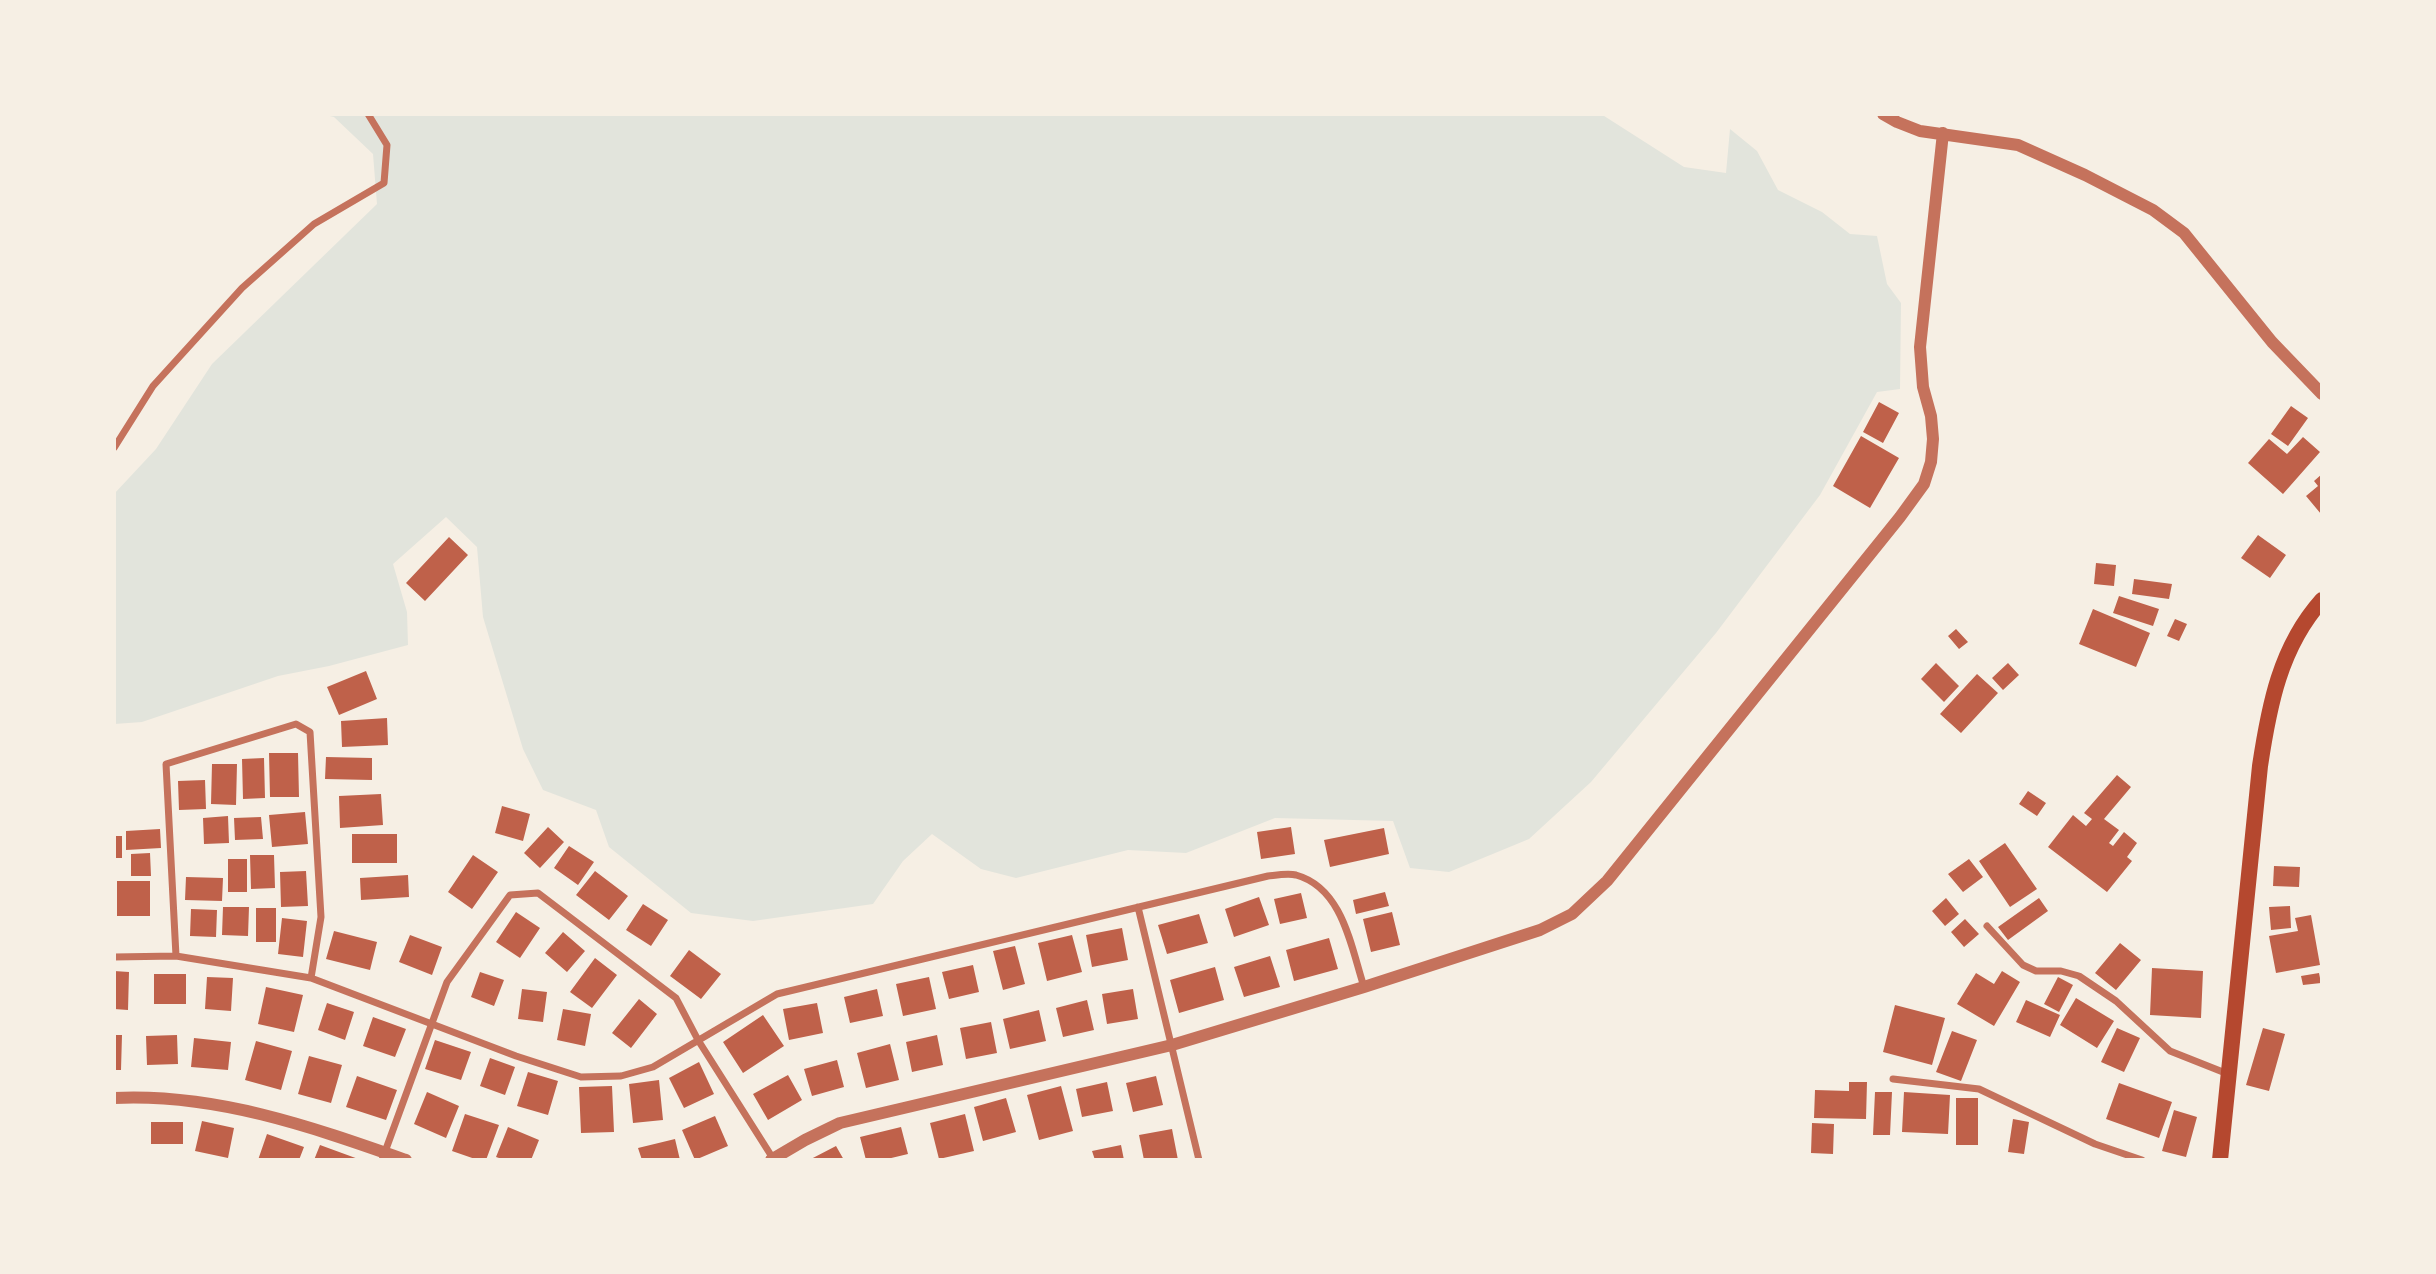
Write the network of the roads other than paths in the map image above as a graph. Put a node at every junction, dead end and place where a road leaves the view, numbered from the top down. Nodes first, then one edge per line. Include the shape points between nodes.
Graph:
1 (369, 114) edge
2 (1883, 114) edge
3 (1943, 133) junction
4 (2322, 394) edge
5 (114, 448) edge
6 (2322, 600) edge
7 (1138, 907) junction
8 (1987, 926) dead end
9 (176, 956) junction
10 (114, 957) edge
11 (311, 978) junction
12 (1364, 987) junction
13 (432, 1023) junction
14 (698, 1040) junction
15 (1172, 1045) junction
16 (2228, 1074) junction
17 (1893, 1079) dead end
18 (114, 1098) edge
19 (383, 1156) edge
20 (407, 1160) edge
21 (773, 1160) edge
22 (1199, 1160) edge
23 (2142, 1160) edge
24 (2220, 1160) edge

1 - 5 street via 387,145 384,183 314,225 242,288 153,386
2 - 3 street via 1920,131
3 - 4 street via 2018,145 2152,210 2184,233 2272,342
3 - 12 street via 1920,347 1933,439 1924,484 1607,881 1572,914 1540,930
6 - 16 main road via 2293,640 2267,716
7 - 12 street via 1294,874 1317,884 1337,906
7 - 14 street via 777,994
7 - 15 street
8 - 16 street via 2023,965 2079,976 2116,1001 2170,1051
9 - 10 street
9 - 11 street
9 - 11 street via 166,764 296,724 310,732 312,759 321,917
11 - 13 street
12 - 15 street
13 - 14 street via 581,1077 621,1076 653,1067
13 - 14 street via 447,982 510,895 538,893 676,998
13 - 19 street
14 - 21 street
15 - 21 street via 840,1123
15 - 22 street
16 - 24 main road
17 - 23 street via 1979,1089 2095,1144
18 - 19 street via 229,1106 321,1130
19 - 20 street

